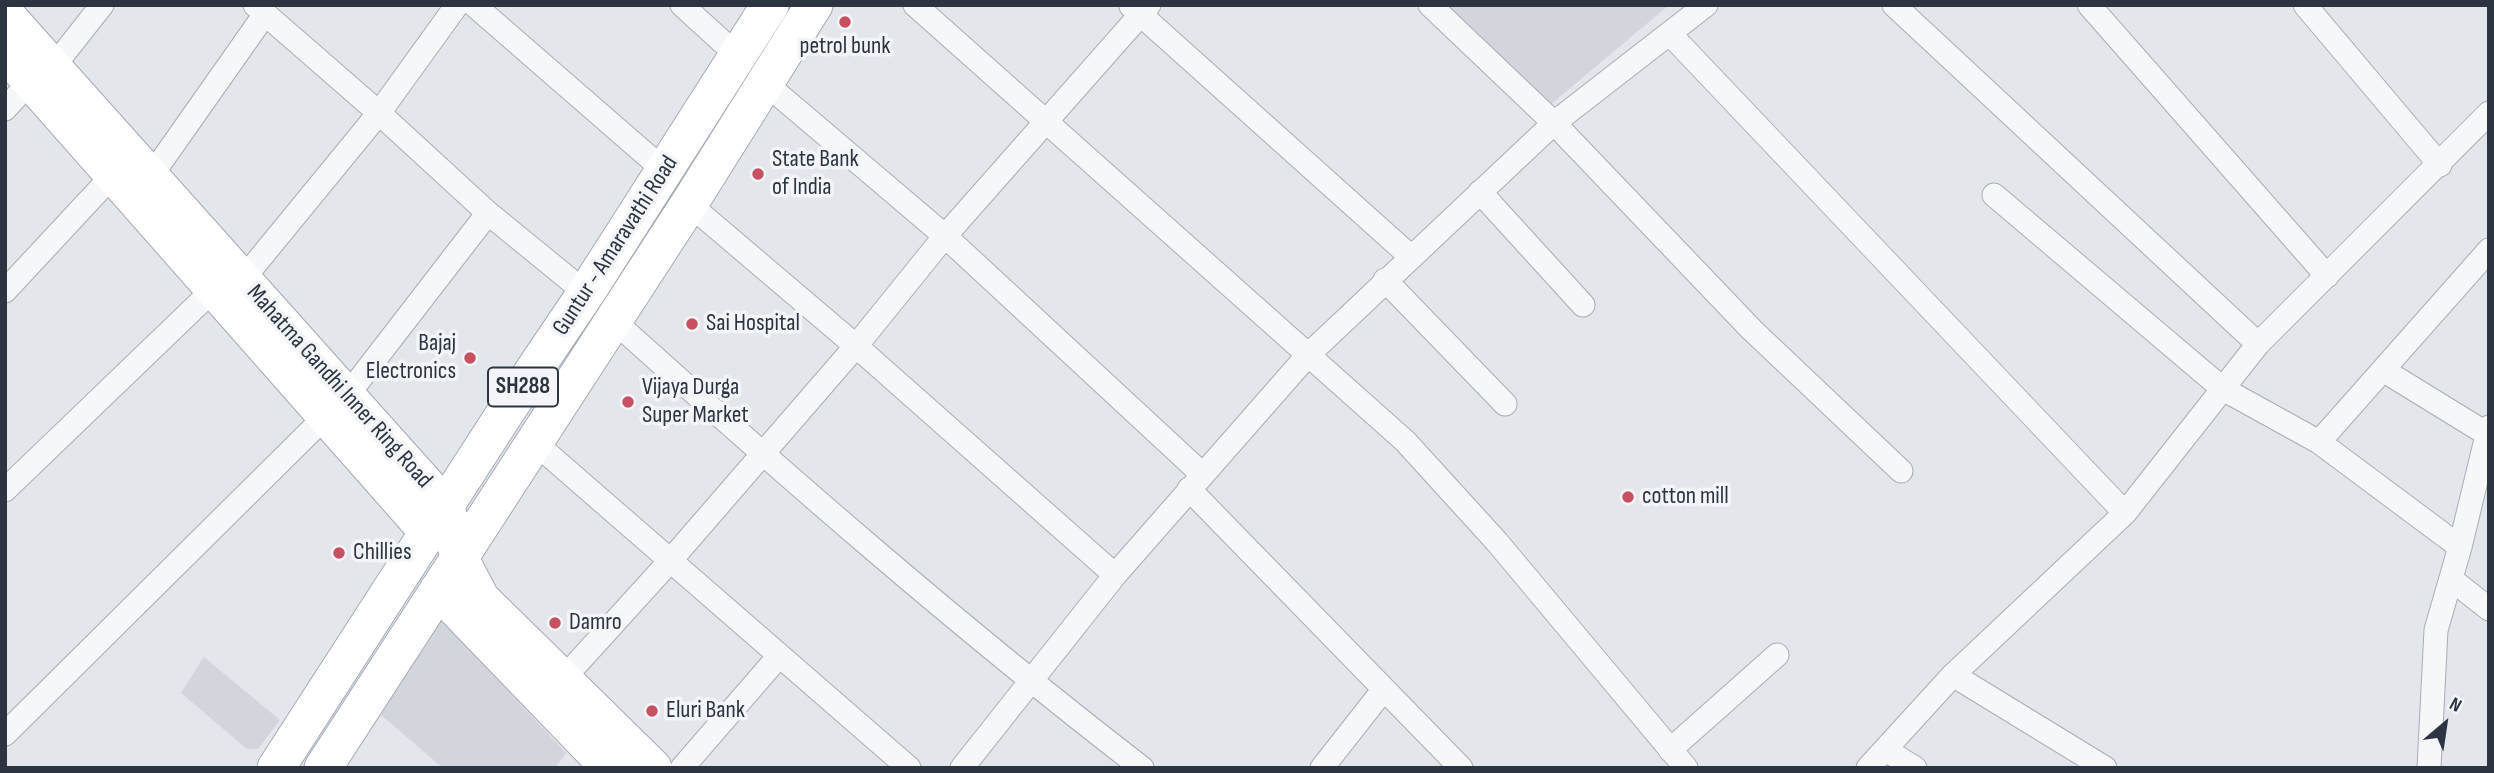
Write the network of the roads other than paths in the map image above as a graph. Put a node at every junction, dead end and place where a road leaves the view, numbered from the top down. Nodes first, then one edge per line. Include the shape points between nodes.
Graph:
1 (102, 5) edge
2 (457, 5) edge
3 (474, 5) edge
4 (682, 5) edge
5 (770, 5) edge
6 (814, 5) edge
7 (915, 5) edge
8 (1430, 5) edge
9 (1706, 5) edge
10 (1894, 5) edge
11 (2089, 5) edge
12 (2305, 5) edge
13 (1139, 8) edge
14 (260, 9) edge
15 (5, 14) edge
16 (1670, 34) junction
17 (5, 52) edge
18 (738, 56) junction
19 (42, 73) junction
20 (765, 83) junction
21 (5, 109) edge
22 (379, 113) junction
23 (2489, 113) edge
24 (1047, 121) junction
25 (1554, 123) junction
26 (2440, 165) junction
27 (665, 172) junction
28 (113, 175) junction
29 (151, 176) junction
30 (1480, 192) junction
31 (1994, 195) dead end
32 (689, 204) junction
33 (488, 213) junction
34 (945, 236) junction
35 (615, 248) junction
36 (2489, 250) edge
37 (1410, 257) junction
38 (647, 269) junction
39 (2327, 276) junction
40 (1385, 280) junction
41 (228, 284) junction
42 (5, 291) edge
43 (586, 293) junction
44 (1583, 305) dead end
45 (614, 321) junction
46 (2258, 344) junction
47 (856, 346) junction
48 (1308, 355) junction
49 (2383, 370) junction
50 (2223, 389) junction
51 (1505, 404) dead end
52 (336, 407) junction
53 (2488, 430) edge
54 (534, 442) junction
55 (2319, 442) junction
56 (762, 454) junction
57 (1901, 471) dead end
58 (1196, 482) junction
59 (5, 490) edge
60 (2125, 513) junction
61 (437, 520) junction
62 (2460, 547) junction
63 (459, 557) junction
64 (670, 561) junction
65 (1115, 575) junction
66 (2451, 579) junction
67 (438, 590) junction
68 (2489, 609) edge
69 (1777, 655) dead end
70 (779, 656) junction
71 (1953, 675) junction
72 (562, 680) junction
73 (1031, 682) junction
74 (1384, 689) junction
75 (5, 734) edge
76 (1670, 750) junction
77 (1886, 750) junction
78 (276, 768) edge
79 (323, 768) edge
80 (610, 768) edge
81 (653, 768) edge
82 (682, 768) edge
83 (909, 768) edge
84 (962, 768) edge
85 (1142, 768) edge
86 (1322, 768) edge
87 (1461, 768) edge
88 (1686, 768) edge
89 (1868, 768) edge
90 (1915, 768) edge
91 (2105, 768) edge
92 (2430, 768) edge

1 - 19 street
2 - 22 street
3 - 27 street
4 - 18 street
5 - 18 main road, Guntur - Amaravathi Road / SH288
6 - 20 main road, Guntur - Amaravathi Road / SH288
7 - 24 street
8 - 25 street
9 - 16 street
10 - 46 street
11 - 39 street
12 - 26 street
13 - 24 street
13 - 37 street
14 - 22 street
14 - 29 street
15 - 19 main road, Mahatma Gandhi Inner Ring Road
16 - 25 street
16 - 60 street
17 - 19 main road, Mahatma Gandhi Inner Ring Road
18 - 27 main road, Guntur - Amaravathi Road / SH288
19 - 21 street
19 - 28 main road, Mahatma Gandhi Inner Ring Road
19 - 29 main road, Mahatma Gandhi Inner Ring Road
20 - 32 main road, Guntur - Amaravathi Road / SH288
20 - 34 street
22 - 33 street
22 - 41 street
23 - 26 street
24 - 34 street
24 - 48 street
25 - 30 street
25 - 57 street via 1752,330
26 - 39 street
27 - 35 main road, Guntur - Amaravathi Road / SH288
28 - 41 main road, Mahatma Gandhi Inner Ring Road
28 - 42 street
29 - 41 main road, Mahatma Gandhi Inner Ring Road
30 - 37 street
30 - 44 street
31 - 50 street
32 - 38 main road, Guntur - Amaravathi Road / SH288
32 - 47 street
33 - 43 street
33 - 52 street
34 - 47 street
34 - 58 street
35 - 38 main road
35 - 43 main road, Guntur - Amaravathi Road / SH288
36 - 49 street
37 - 40 street
38 - 45 main road, Guntur - Amaravathi Road / SH288
39 - 46 street
40 - 48 street
40 - 51 street
41 - 52 main road, Mahatma Gandhi Inner Ring Road
41 - 59 street
43 - 61 main road, Guntur - Amaravathi Road / SH288
45 - 54 main road, Guntur - Amaravathi Road / SH288
45 - 56 street
46 - 50 street
47 - 56 street
47 - 65 street
48 - 58 street
48 - 76 street via 1405,441 1497,542
49 - 53 street
49 - 55 street
50 - 55 street
50 - 60 street
52 - 61 main road, Mahatma Gandhi Inner Ring Road
52 - 75 street
53 - 62 street
54 - 63 main road, Guntur - Amaravathi Road / SH288
54 - 64 street
55 - 62 street
56 - 64 street
56 - 73 street
58 - 65 street
58 - 74 street
60 - 71 street
61 - 63 main road, Mahatma Gandhi Inner Ring Road
61 - 78 main road, Guntur - Amaravathi Road / SH288
62 - 66 street
63 - 67 main road, Guntur - Amaravathi Road / SH288
63 - 72 main road, Mahatma Gandhi Inner Ring Road via 481,600
64 - 70 street
64 - 72 street
65 - 73 street
66 - 68 street
66 - 92 street via 2436,630
67 - 79 main road, Guntur - Amaravathi Road / SH288
67 - 80 main road
69 - 76 street
70 - 82 street
70 - 83 street
71 - 77 street
71 - 91 street
72 - 81 main road, Mahatma Gandhi Inner Ring Road
73 - 84 street
73 - 85 street
74 - 86 street
74 - 87 street
76 - 88 street
77 - 89 street
77 - 90 street

